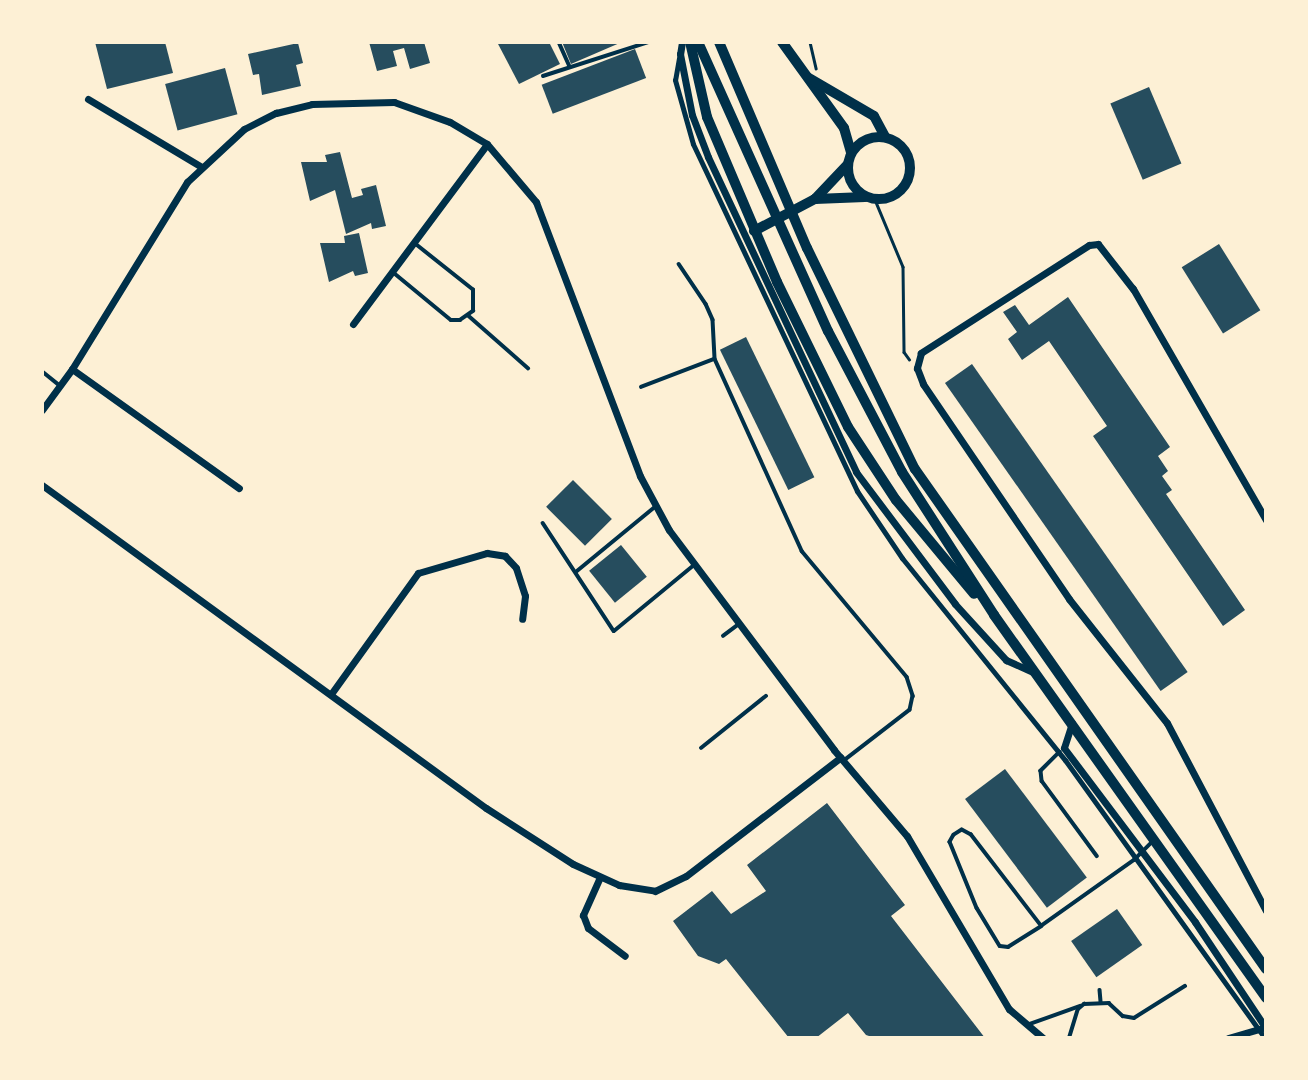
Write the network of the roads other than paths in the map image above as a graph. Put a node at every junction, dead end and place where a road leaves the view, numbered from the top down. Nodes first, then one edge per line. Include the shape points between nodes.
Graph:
1 (559, 42) edge
2 (649, 42) edge
3 (682, 42) edge
4 (690, 42) edge
5 (698, 42) edge
6 (719, 42) edge
7 (782, 42) edge
8 (680, 54) junction
9 (570, 67) junction
10 (800, 72) junction
11 (543, 76) dead end
12 (88, 99) dead end
13 (885, 137) junction
14 (487, 144) junction
15 (849, 158) junction
16 (200, 166) junction
17 (870, 198) junction
18 (815, 199) junction
19 (754, 231) junction
20 (414, 243) junction
21 (679, 264) dead end
22 (392, 272) junction
23 (469, 316) junction
24 (353, 324) dead end
25 (715, 359) junction
26 (528, 368) dead end
27 (72, 369) junction
28 (42, 371) edge
29 (60, 386) junction
30 (641, 387) dead end
31 (42, 410) edge
32 (42, 485) edge
33 (239, 488) dead end
34 (657, 506) junction
35 (1266, 520) edge
36 (543, 523) dead end
37 (696, 564) junction
38 (576, 572) junction
39 (994, 615) junction
40 (522, 619) dead end
41 (741, 622) junction
42 (723, 636) dead end
43 (1039, 675) junction
44 (331, 694) junction
45 (766, 696) dead end
46 (1072, 722) junction
47 (1064, 747) junction
48 (701, 748) dead end
49 (842, 759) junction
50 (1156, 838) junction
51 (1141, 854) junction
52 (1097, 856) dead end
53 (1134, 860) junction
54 (600, 877) junction
55 (1266, 912) edge
56 (1041, 926) junction
57 (625, 956) dead end
58 (1266, 969) edge
59 (1185, 986) dead end
60 (1100, 990) dead end
61 (1266, 998) edge
62 (1101, 1002) junction
63 (1080, 1006) junction
64 (1028, 1025) junction
65 (1259, 1030) edge
66 (1044, 1038) edge
67 (1069, 1038) edge
68 (1228, 1038) edge
69 (1265, 1038) edge

1 - 9 lane
2 - 9 lane
3 - 8 street
4 - 19 main road via 694,74
5 - 39 main road via 861,400
6 - 58 main road via 807,248 915,469
7 - 10 main road
8 - 43 street via 692,115 708,157 856,472 955,604 1006,660
8 - 53 street via 675,80 693,144 857,491 902,558 1065,760
9 - 11 lane
10 - 13 main road via 874,116
10 - 15 main road via 844,128
12 - 16 street
13 - 15 main road via 865,139
13 - 17 main road via 901,146 910,173 894,196
14 - 16 street via 450,122 394,102 312,104 276,113 244,129
14 - 20 street
14 - 34 street via 536,202 591,353
15 - 17 main road via 851,183
15 - 18 main road
16 - 27 street
17 - 18 main road
18 - 19 main road
19 - 39 main road via 848,427 945,564
20 - 22 street
20 - 23 lane via 473,290 475,302
21 - 25 lane via 713,320
22 - 23 lane via 451,320
22 - 24 street
23 - 26 lane
25 - 30 lane
25 - 49 lane via 802,551 907,677 913,696 910,710
27 - 29 street
27 - 33 street
28 - 29 lane
29 - 31 street
32 - 44 street
34 - 37 street
34 - 38 lane
35 - 55 street via 1133,289 1098,244 1089,245 921,353 917,368 923,384 1069,599 1167,723
36 - 38 lane
37 - 38 lane via 614,631
37 - 41 street
39 - 43 main road
40 - 44 street via 525,596 516,568 505,556 486,553 418,573
41 - 42 lane
41 - 49 street
43 - 46 main road
44 - 54 street via 486,808
45 - 48 lane
46 - 47 street
46 - 50 main road
47 - 51 street
47 - 52 lane via 1041,772 1042,781
49 - 54 street via 686,876 656,891
49 - 64 street via 906,836 979,964 1009,1009
50 - 51 lane
50 - 61 main road
51 - 53 lane
51 - 65 street via 1195,922
53 - 56 lane
53 - 65 street via 1222,972
54 - 57 street via 583,915 588,928
56 - 56 lane via 1008,947 1000,946 977,908 950,842 962,830 971,835
59 - 62 lane via 1134,1018
60 - 62 lane
62 - 63 lane
63 - 64 lane
63 - 67 lane
64 - 66 street
65 - 68 street
65 - 69 street

